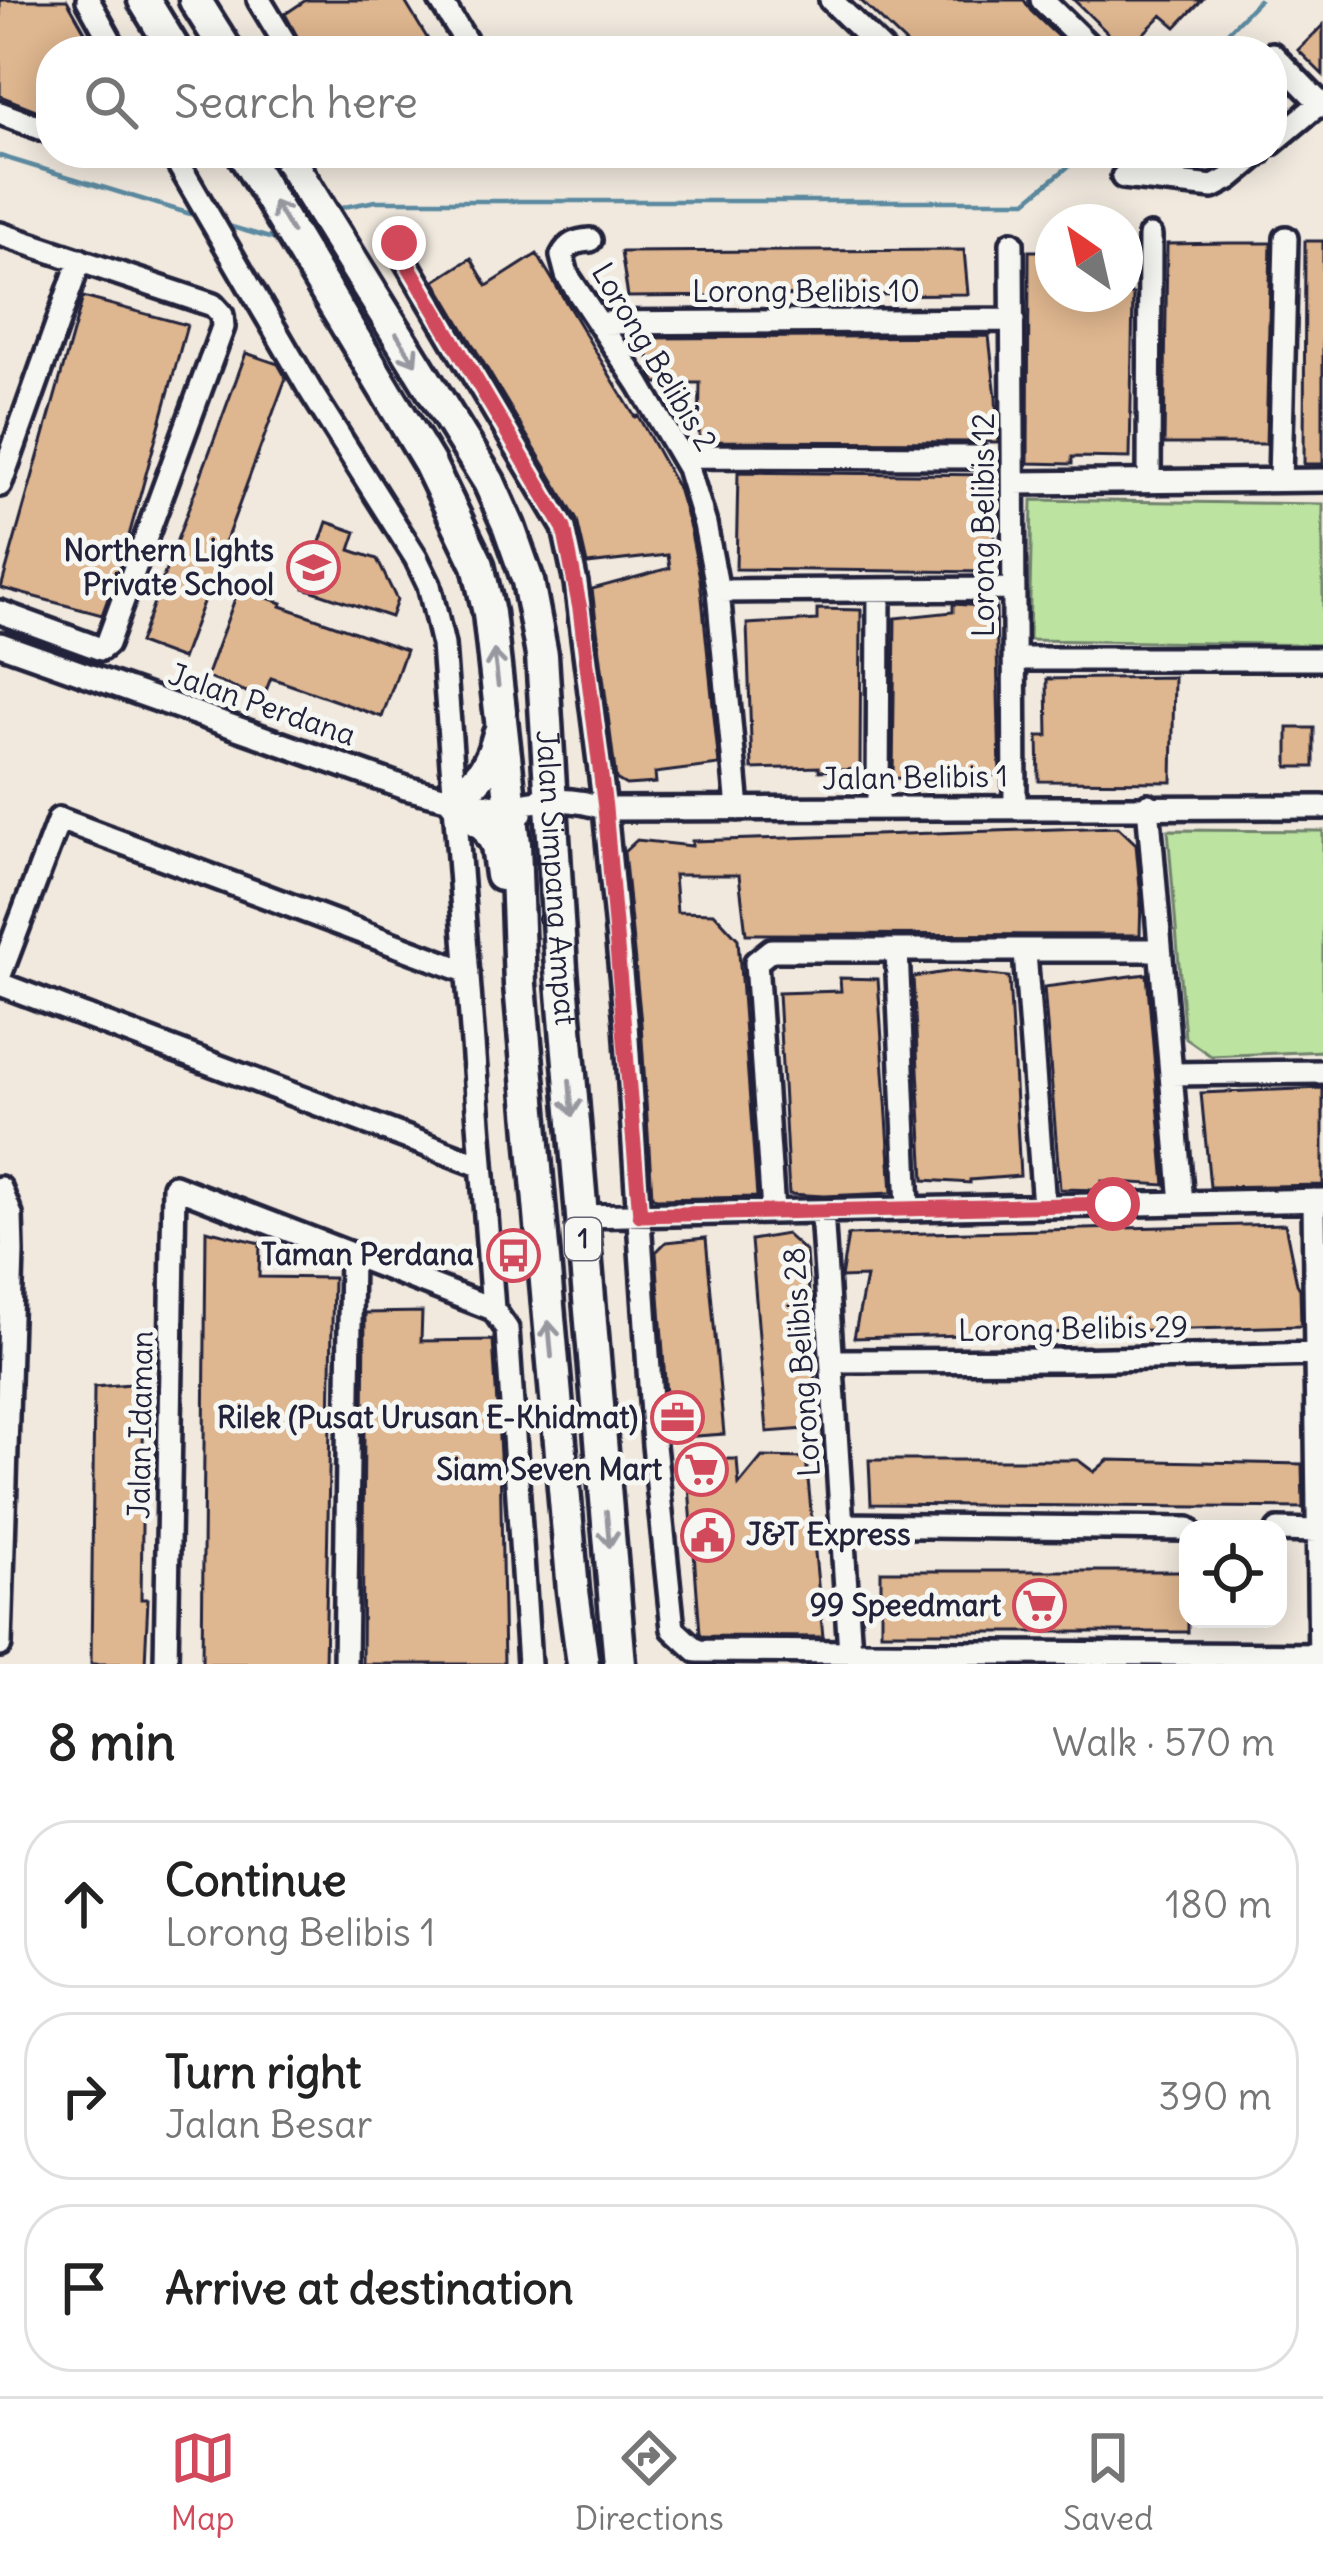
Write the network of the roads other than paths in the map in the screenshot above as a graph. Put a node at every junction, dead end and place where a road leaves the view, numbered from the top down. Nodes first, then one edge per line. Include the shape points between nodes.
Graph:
1 (88, 0) edge
2 (145, 0) edge
3 (196, 0) edge
4 (260, 0) edge
5 (440, 0) edge
6 (831, 0) edge
7 (1042, 0) edge
8 (108, 36) edge
9 (166, 36) edge
10 (218, 36) edge
11 (281, 36) edge
12 (463, 36) edge
13 (868, 36) edge
14 (1079, 36) edge
15 (1287, 70) edge
16 (1321, 105) edge
17 (0, 113) edge
18 (36, 126) edge
19 (1287, 131) edge
20 (180, 168) edge
21 (252, 168) edge
22 (295, 168) edge
23 (1242, 168) edge
24 (1124, 176) dead end
25 (0, 234) edge
26 (1150, 236) dead end
27 (1286, 238) dead end
28 (590, 240) dead end
29 (399, 243) dead end
30 (1012, 243) dead end
31 (80, 260) junction
32 (1013, 320) junction
33 (601, 323) junction
34 (681, 455) junction
35 (980, 457) dead end
36 (1280, 480) junction
37 (1323, 480) edge
38 (1149, 482) junction
39 (1014, 483) junction
40 (0, 484) edge
41 (1014, 589) junction
42 (879, 590) junction
43 (718, 591) junction
44 (0, 612) edge
45 (0, 644) edge
46 (1015, 658) junction
47 (1323, 659) edge
48 (502, 723) junction
49 (455, 800) junction
50 (1015, 806) junction
51 (1148, 806) junction
52 (1323, 807) edge
53 (509, 808) junction
54 (551, 808) junction
55 (605, 808) junction
56 (878, 808) junction
57 (738, 809) junction
58 (897, 950) junction
59 (1160, 950) junction
60 (1025, 952) junction
61 (468, 972) junction
62 (0, 975) edge
63 (0, 985) edge
64 (520, 985) junction
65 (1323, 1072) edge
66 (1171, 1074) junction
67 (482, 1166) junction
68 (0, 1188) edge
69 (1318, 1200) edge
70 (1182, 1203) junction
71 (1044, 1206) junction
72 (908, 1209) junction
73 (822, 1211) junction
74 (772, 1212) junction
75 (640, 1215) junction
76 (581, 1216) junction
77 (351, 1254) junction
78 (493, 1309) junction
79 (1316, 1354) junction
80 (832, 1361) junction
81 (842, 1525) junction
82 (1179, 1529) edge
83 (1287, 1530) edge
84 (1318, 1531) junction
85 (616, 1628) junction
86 (0, 1645) edge
87 (850, 1652) junction
88 (1321, 1658) edge
89 (166, 1664) edge
90 (345, 1664) edge
91 (529, 1664) edge
92 (583, 1664) edge
93 (620, 1664) edge
94 (631, 1664) edge

1 - 8 street
2 - 9 highway
3 - 10 highway
4 - 11 street
5 - 12 street
6 - 13 street
7 - 14 street
15 - 16 street
16 - 19 street
17 - 18 street
20 - 49 street via 429,585 443,644
48 -> 21 highway, Jalan Simpang Ampat / 1 via 478,565 429,463
22 -> 54 highway, Jalan Simpang Ampat / 1 via 509,527 542,655
23 - 24 street via 1213,187
25 - 31 street
26 - 38 street
27 - 36 street
28 - 33 street, Lorong Belibis 2 via 562,256
29 - 55 street via 564,528
30 - 32 street, Lorong Belibis 12
31 - 40 street
31 - 44 street via 213,305 224,327 107,644 101,649
32 - 33 street, Lorong Belibis 10
32 - 39 street, Lorong Belibis 12
33 - 34 street, Lorong Belibis 2
34 - 35 street
34 - 43 street, Lorong Belibis 2
36 - 37 street
36 - 38 street
38 - 39 street
39 - 41 street, Lorong Belibis 12
41 - 42 street
41 - 46 street, Lorong Belibis 12
42 - 43 street
42 - 56 street
43 - 57 street, Lorong Belibis 2
45 - 49 street, Jalan Perdana
46 - 47 street
46 - 50 street, Lorong Belibis 12
48 - 49 highway via 493,760
48 - 53 highway, Jalan Simpang Ampat / 1
49 - 53 street, Jalan Perdana
49 - 61 street
49 - 64 highway via 496,845
50 - 51 street, Jalan Belibis 1
50 - 56 street, Jalan Belibis 1
51 - 52 street, Jalan Belibis 1
51 - 59 street
53 - 54 street, Jalan Belibis 1
53 - 64 highway, Jalan Simpang Ampat / 1
54 - 55 street, Jalan Belibis 1
54 -> 76 highway, Jalan Simpang Ampat / 1
55 - 57 street, Jalan Belibis 1
55 - 75 street
56 - 57 street, Jalan Belibis 1
58 - 60 street
58 - 72 street
58 - 74 street via 771,950 756,962
59 - 60 street
59 - 66 street
60 - 71 street
61 - 62 street via 59,819
61 - 67 street
63 - 67 street
92 -> 64 highway, Jalan Simpang Ampat / 1
65 - 66 street
66 - 70 street
67 - 78 street
68 - 86 street via 12,1252
69 - 70 street
69 - 79 street
70 - 71 street
71 - 72 street
72 - 73 street
73 - 74 street
73 - 80 street, Lorong Belibis 28
74 - 75 street
75 - 76 street
75 - 87 street via 673,1630 698,1651
76 -> 85 highway, Jalan Simpang Ampat / 1
77 - 78 street
77 - 89 street, Jalan Idaman via 174,1186
77 - 90 street
78 - 91 street via 507,1329
79 - 80 street, Lorong Belibis 29
79 - 84 street
80 - 81 street, Lorong Belibis 28
81 - 82 street
81 - 87 street, Lorong Belibis 28
83 - 84 street
84 - 88 street
85 - 93 highway, Jalan Simpang Ampat / 1
85 - 94 street
87 - 88 street

